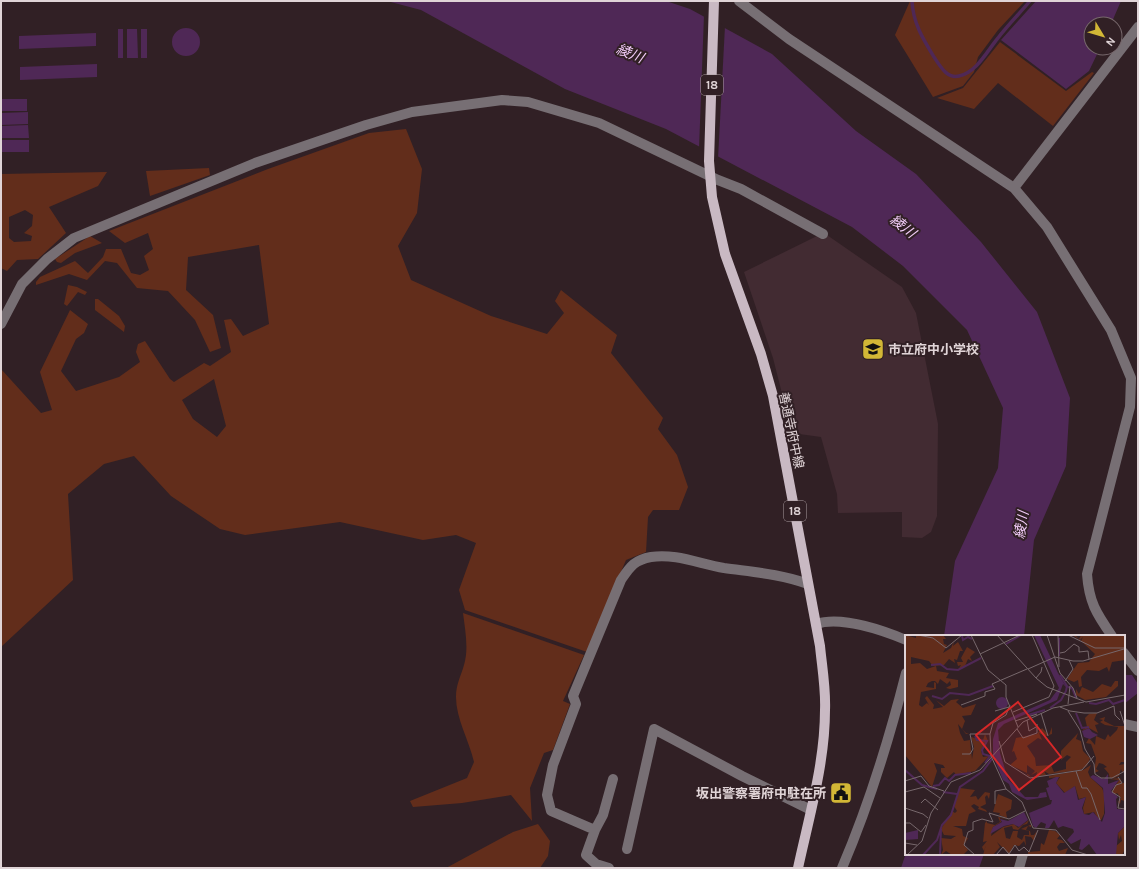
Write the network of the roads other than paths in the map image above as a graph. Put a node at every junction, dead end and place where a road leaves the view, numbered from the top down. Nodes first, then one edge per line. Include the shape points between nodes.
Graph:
1 (738, 1) edge
2 (714, 6) edge
3 (1138, 27) edge
4 (709, 176) junction
5 (1014, 188) junction
6 (823, 234) dead end
7 (1, 324) edge
8 (808, 584) junction
9 (816, 624) junction
10 (1111, 635) edge
11 (905, 640) edge
12 (1125, 654) edge
13 (1138, 671) edge
14 (905, 677) edge
15 (1125, 724) edge
16 (1138, 727) edge
17 (613, 779) dead end
18 (811, 810) junction
19 (595, 830) junction
20 (627, 850) dead end
21 (1023, 855) edge
22 (595, 866) edge
23 (609, 868) edge
24 (798, 868) edge
25 (842, 868) edge
26 (1019, 868) edge

1 - 5 street via 789,39
2 - 4 main road, 善通寺府中線 / 18
3 - 5 street
4 - 6 street via 741,189
4 - 7 street via 599,123 528,102 502,100 412,112 255,163 74,238 47,259 22,284
4 - 8 main road, 善通寺府中線 / 18 via 725,254 761,354 773,396
5 - 10 street via 1047,228 1111,330 1132,378 1130,407 1087,574 1088,593 1098,616
8 - 9 main road, 善通寺府中線 / 18
8 - 19 street via 793,578 722,568 671,556 651,557 631,565 621,580 573,696 576,704 553,765 547,795 551,811
9 - 11 street via 861,624
9 - 18 main road, 善通寺府中線 / 18 via 825,710
12 - 13 street
14 - 25 street via 883,756
15 - 16 street
17 - 19 street via 603,815
18 - 20 street via 654,729
18 - 24 main road, 善通寺府中線 / 18
19 - 22 street via 586,855
21 - 26 street
22 - 23 street

